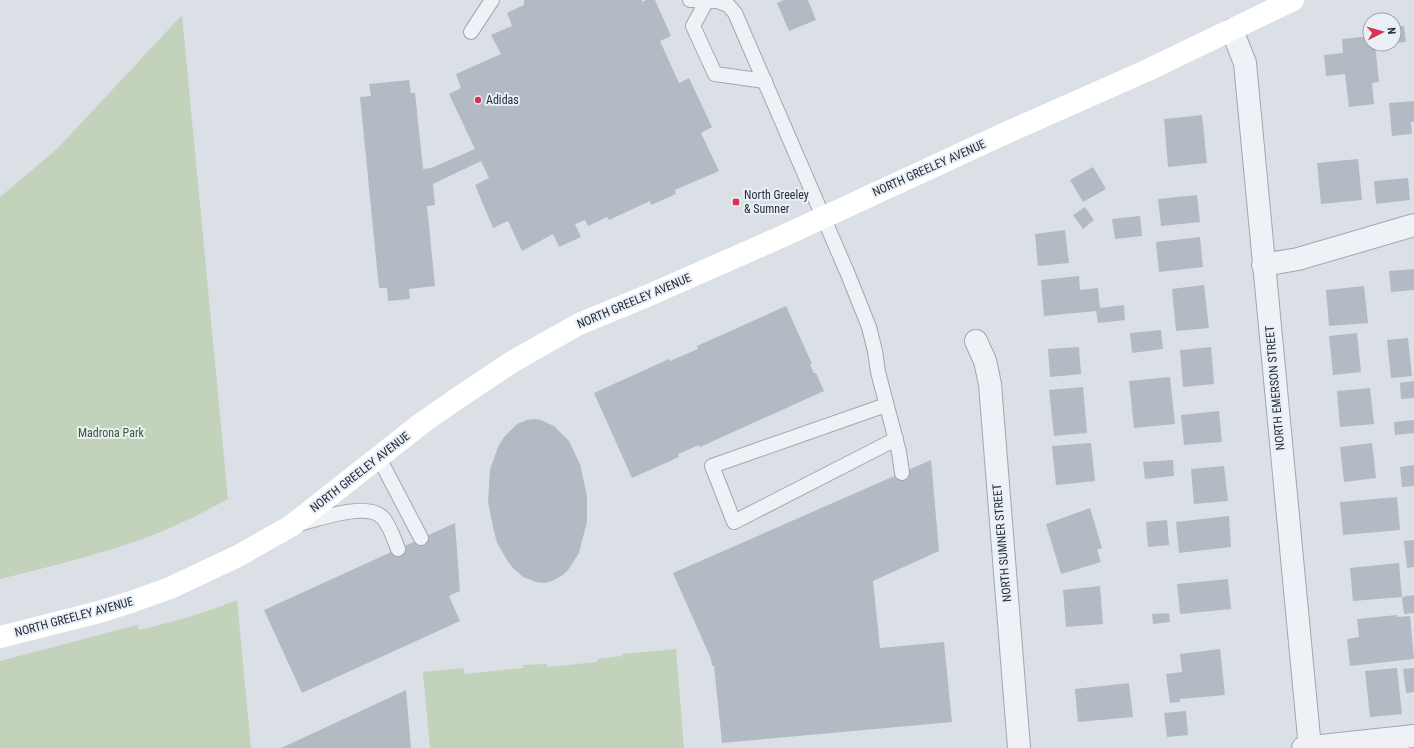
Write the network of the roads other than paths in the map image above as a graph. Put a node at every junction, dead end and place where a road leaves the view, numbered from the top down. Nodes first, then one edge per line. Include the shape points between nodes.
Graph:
1 (492, 0) edge
2 (690, 0) edge
3 (706, 2) junction
4 (1280, 3) edge
5 (1232, 30) junction
6 (471, 32) dead end
7 (765, 81) junction
8 (823, 217) junction
9 (1414, 225) edge
10 (1264, 264) junction
11 (976, 341) dead end
12 (886, 405) junction
13 (896, 439) junction
14 (379, 458) junction
15 (902, 473) dead end
16 (290, 526) junction
17 (421, 538) dead end
18 (398, 548) dead end
19 (0, 637) edge
20 (1414, 736) edge
21 (1019, 748) edge
22 (1307, 748) edge

1 - 6 lane
2 - 3 lane
3 - 7 lane via 728,5 735,13
3 - 7 lane via 693,26 715,74
4 - 5 main road, NORTH GREELEY AVENUE
5 - 8 main road, NORTH GREELEY AVENUE
5 - 10 street, NORTH EMERSON STREET via 1245,63
7 - 8 lane
8 - 12 lane via 869,327
8 - 14 main road, NORTH GREELEY AVENUE via 605,312 557,336 455,400
9 - 10 street via 1298,260
10 - 22 street, NORTH EMERSON STREET
11 - 21 street, NORTH SUMNER STREET via 985,361 990,384
12 - 13 lane
12 - 13 lane via 712,466 734,522
13 - 15 lane
14 - 16 main road, NORTH GREELEY AVENUE
14 - 17 lane
16 - 18 lane via 350,512 371,511 383,518
16 - 19 main road, NORTH GREELEY AVENUE via 238,556 170,588 99,612
20 - 22 street

